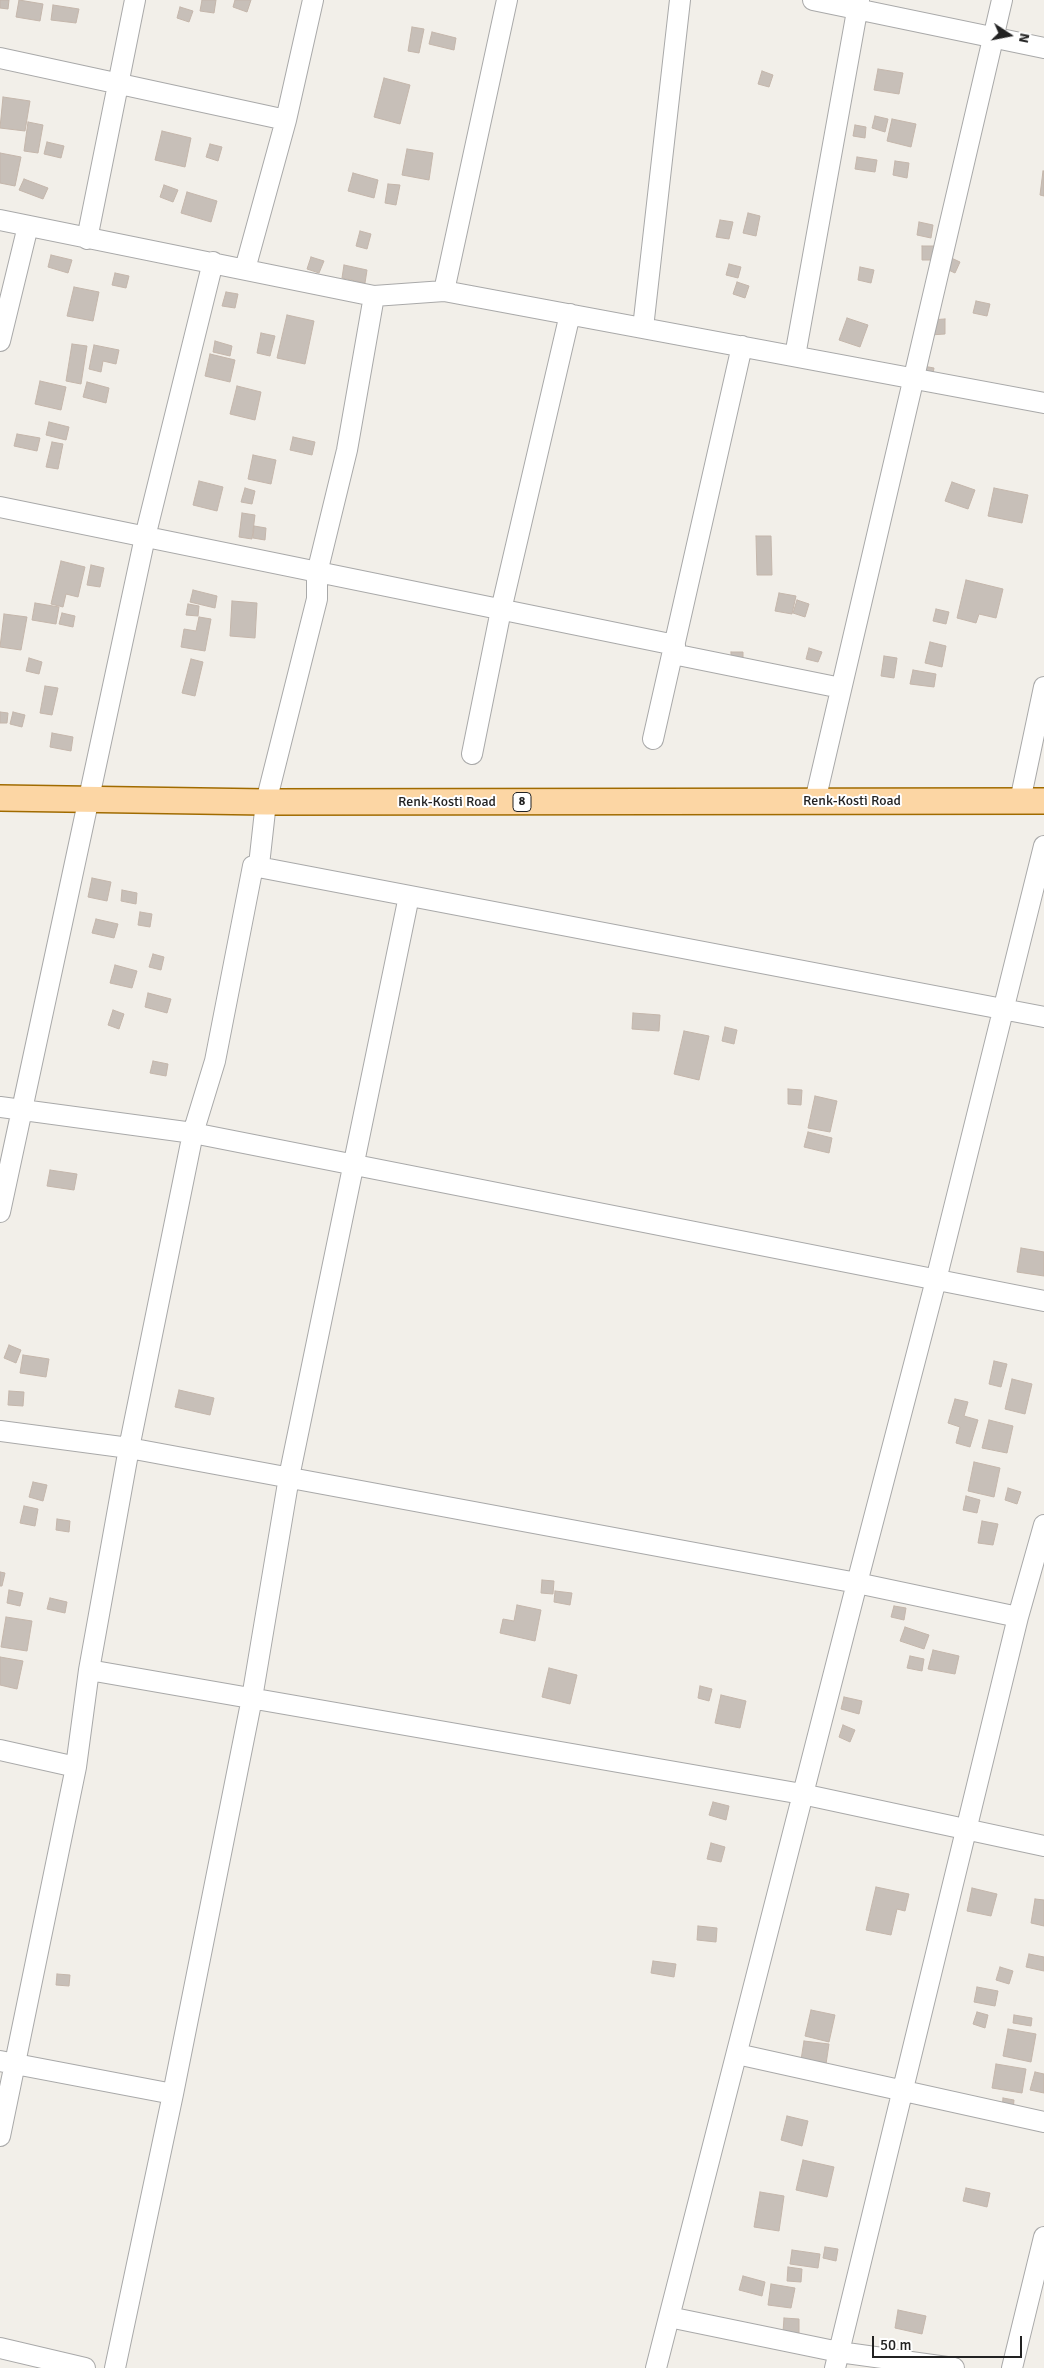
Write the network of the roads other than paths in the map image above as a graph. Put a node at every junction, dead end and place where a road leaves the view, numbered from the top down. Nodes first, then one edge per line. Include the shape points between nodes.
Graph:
1 (135, 0) edge
2 (313, 0) edge
3 (507, 0) edge
4 (680, 0) edge
5 (813, 0) edge
6 (1002, 0) edge
7 (858, 4) edge
8 (993, 37) junction
9 (1044, 48) edge
10 (0, 58) edge
11 (118, 83) junction
12 (286, 120) junction
13 (0, 220) edge
14 (28, 226) junction
15 (87, 239) junction
16 (213, 262) junction
17 (245, 269) junction
18 (444, 291) junction
19 (374, 296) junction
20 (570, 314) junction
21 (643, 328) junction
22 (0, 342) edge
23 (742, 346) junction
24 (795, 356) junction
25 (912, 378) junction
26 (1044, 402) edge
27 (0, 507) edge
28 (145, 537) junction
29 (317, 573) junction
30 (501, 610) junction
31 (674, 649) junction
32 (1044, 687) edge
33 (841, 688) junction
34 (653, 739) dead end
35 (472, 754) dead end
36 (0, 798) edge
37 (88, 800) junction
38 (815, 801) junction
39 (1020, 801) junction
40 (1044, 801) edge
41 (266, 802) junction
42 (1044, 846) edge
43 (253, 866) junction
44 (409, 896) junction
45 (1004, 1009) junction
46 (1044, 1017) edge
47 (0, 1107) edge
48 (23, 1112) junction
49 (193, 1133) junction
50 (355, 1164) junction
51 (0, 1212) edge
52 (936, 1280) junction
53 (1044, 1301) edge
54 (0, 1431) edge
55 (129, 1448) junction
56 (288, 1477) junction
57 (1044, 1525) edge
58 (1037, 1581) edge
59 (857, 1583) junction
60 (1018, 1617) junction
61 (89, 1670) junction
62 (252, 1698) junction
63 (0, 1750) edge
64 (76, 1766) junction
65 (802, 1794) junction
66 (967, 1828) junction
67 (1044, 1846) edge
68 (737, 2054) junction
69 (7, 2062) edge
70 (903, 2092) junction
71 (173, 2094) junction
72 (1044, 2122) edge
73 (0, 2136) edge
74 (1044, 2238) edge
75 (669, 2317) junction
76 (0, 2348) edge
77 (837, 2360) edge
78 (85, 2368) edge
79 (114, 2368) edge
80 (656, 2368) edge
81 (954, 2368) edge
82 (1012, 2368) edge

1 - 11 street
2 - 12 street
3 - 18 street
4 - 21 street
5 - 7 street
6 - 8 street
7 - 8 street
7 - 24 street
8 - 9 street
8 - 25 street
10 - 11 street
11 - 12 street
11 - 15 street
12 - 17 street
13 - 14 street
14 - 15 street
14 - 22 street
15 - 16 street
16 - 17 street
16 - 28 street
17 - 19 street
18 - 19 street
18 - 20 street
19 - 29 street via 348,450
20 - 21 street
20 - 30 street
21 - 23 street
23 - 24 street
23 - 31 street
24 - 25 street
25 - 26 street
25 - 33 street
27 - 28 street
28 - 29 street
28 - 37 street
29 - 30 street
29 - 41 street via 317,600
30 - 31 street
30 - 35 street
31 - 33 street
31 - 34 street
32 - 39 street
33 - 38 street
36 - 37 main road, Renk-Kosti Road / 8
37 - 41 main road, Renk-Kosti Road / 8
37 - 48 street
38 - 39 main road, Renk-Kosti Road / 8
38 - 41 main road, Renk-Kosti Road / 8
39 - 40 main road, Renk-Kosti Road / 8
41 - 43 street via 259,865
42 - 45 street
43 - 44 street
43 - 49 street via 216,1061
44 - 45 street
44 - 50 street
45 - 46 street
45 - 52 street
47 - 48 street
48 - 49 street
48 - 51 street
49 - 50 street
49 - 55 street
50 - 52 street
50 - 56 street
52 - 53 street
52 - 59 street
54 - 55 street
55 - 56 street
55 - 61 street
56 - 59 street
56 - 62 street
57 - 58 street
58 - 60 street
59 - 60 street
59 - 65 street
60 - 66 street
61 - 62 street
61 - 64 street
62 - 65 street
62 - 71 street
63 - 64 street
64 - 69 street
65 - 66 street
65 - 68 street
66 - 67 street
66 - 70 street
68 - 70 street
68 - 75 street
69 - 71 street
69 - 73 street
70 - 72 street
70 - 77 street
71 - 79 street
74 - 82 street
75 - 77 street
75 - 80 street
76 - 78 street
77 - 81 street

